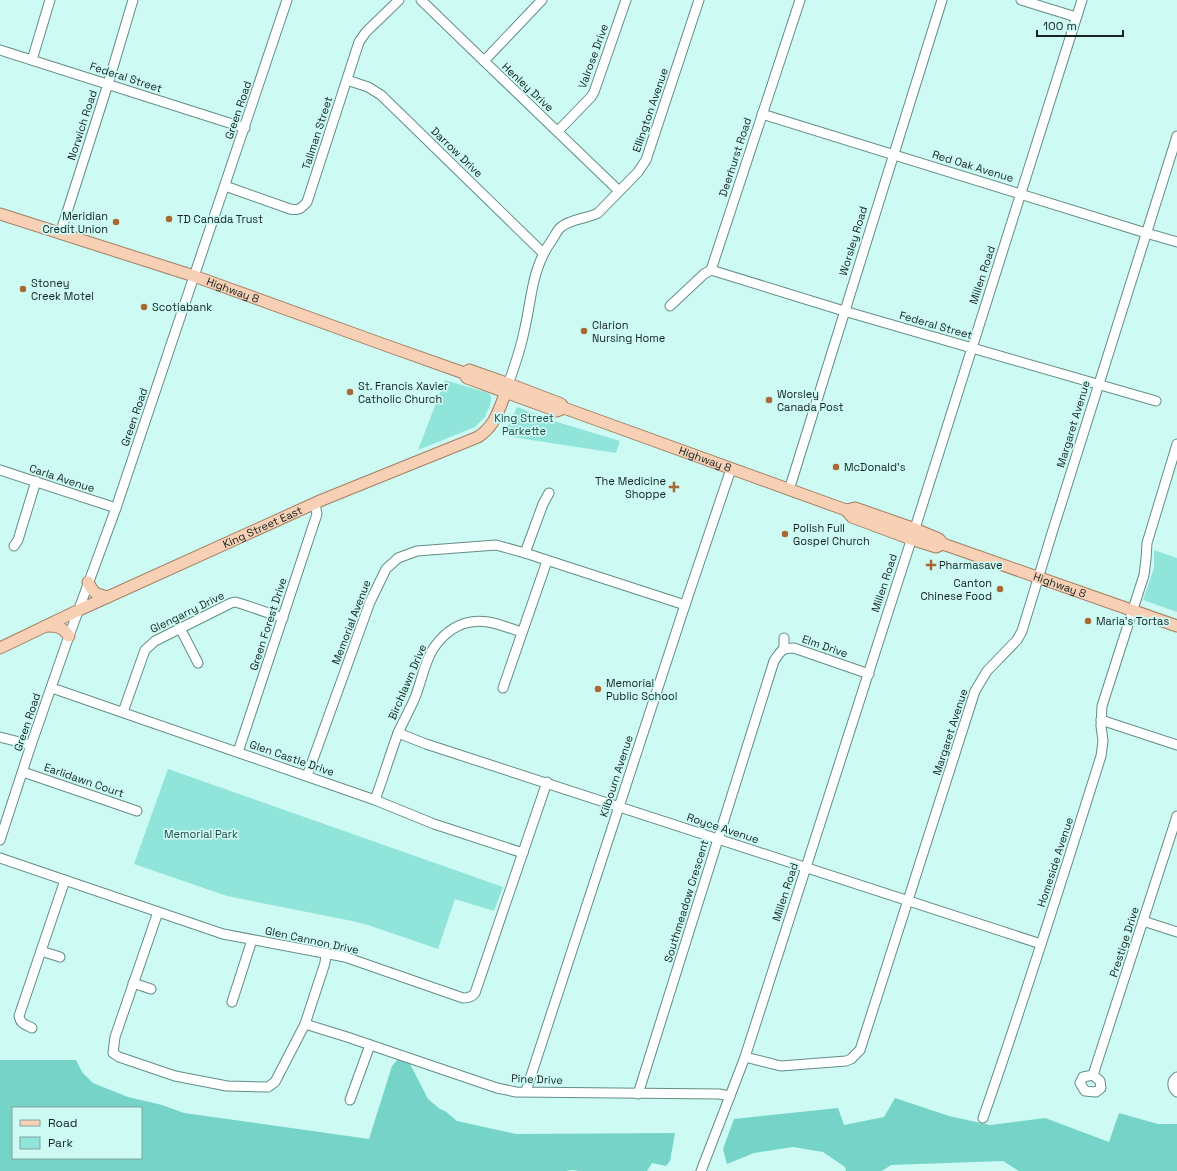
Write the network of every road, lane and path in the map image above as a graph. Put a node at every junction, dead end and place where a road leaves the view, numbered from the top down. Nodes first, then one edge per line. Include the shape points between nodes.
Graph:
1 (50, 0) edge
2 (133, 0) edge
3 (287, 0) edge
4 (399, 0) edge
5 (421, 0) edge
6 (542, 0) edge
7 (626, 0) edge
8 (699, 0) edge
9 (800, 0) edge
10 (942, 0) edge
11 (1021, 0) edge
12 (1082, 0) edge
13 (1076, 17) junction
14 (0, 50) edge
15 (32, 60) junction
16 (484, 61) junction
17 (347, 80) junction
18 (108, 84) junction
19 (762, 114) junction
20 (245, 128) junction
21 (558, 131) junction
22 (1177, 136) edge
23 (893, 154) junction
24 (225, 186) junction
25 (620, 191) junction
26 (1021, 194) junction
27 (0, 214) edge
28 (1146, 233) junction
29 (60, 234) junction
30 (1177, 242) edge
31 (543, 253) junction
32 (711, 270) junction
33 (194, 276) junction
34 (670, 306) dead end
35 (844, 311) junction
36 (972, 348) junction
37 (1098, 384) junction
38 (507, 388) junction
39 (1156, 401) dead end
40 (1177, 444) edge
41 (731, 469) junction
42 (0, 470) edge
43 (36, 481) junction
44 (789, 490) junction
45 (549, 493) dead end
46 (315, 504) junction
47 (116, 508) junction
48 (913, 534) junction
49 (14, 546) dead end
50 (525, 553) junction
51 (547, 561) junction
52 (1038, 577) junction
53 (88, 582) junction
54 (108, 596) junction
55 (685, 605) junction
56 (78, 610) junction
57 (1132, 610) junction
58 (283, 618) junction
59 (46, 626) junction
60 (1177, 626) edge
61 (180, 628) junction
62 (522, 632) junction
63 (69, 636) junction
64 (784, 638) dead end
65 (0, 648) edge
66 (784, 649) junction
67 (198, 663) dead end
68 (868, 674) junction
69 (52, 688) junction
70 (503, 688) dead end
71 (123, 712) junction
72 (1101, 720) junction
73 (398, 733) junction
74 (0, 737) edge
75 (31, 745) junction
76 (1177, 745) edge
77 (238, 752) junction
78 (23, 772) junction
79 (307, 776) junction
80 (547, 782) junction
81 (375, 800) junction
82 (619, 806) junction
83 (137, 811) dead end
84 (1177, 816) edge
85 (718, 839) junction
86 (0, 840) edge
87 (522, 853) junction
88 (0, 858) edge
89 (806, 867) junction
90 (65, 880) junction
91 (909, 901) junction
92 (158, 912) junction
93 (1143, 922) junction
94 (1177, 932) edge
95 (252, 940) junction
96 (1041, 944) junction
97 (41, 951) junction
98 (326, 954) junction
99 (60, 957) dead end
100 (134, 983) junction
101 (151, 989) dead end
102 (232, 1002) dead end
103 (305, 1024) junction
104 (32, 1028) dead end
105 (370, 1045) junction
106 (745, 1057) junction
107 (1093, 1075) dead end
108 (1177, 1077) edge
109 (526, 1091) junction
110 (1177, 1092) edge
111 (638, 1094) junction
112 (730, 1096) junction
113 (350, 1100) dead end
114 (983, 1118) dead end
115 (701, 1171) edge

1 - 15 street
2 - 18 street, Norwich Road
3 - 20 street, Green Road
4 - 17 street, Tallman Street via 362,37
5 - 16 street, Henley Drive
6 - 16 street
7 - 21 street, Valrose Drive via 594,92
8 - 25 street, Ellington Avenue via 646,160
9 - 19 street, Deerhurst Road
10 - 23 street, Worsley Road
11 - 13 street
12 - 13 street, Millen Road
13 - 26 street, Millen Road
14 - 15 street, Federal Street
15 - 18 street, Federal Street
16 - 21 street, Henley Drive
17 - 24 street, Tallman Street via 307,202 301,208 290,209
17 - 31 street, Darrow Drive via 368,87 381,95
18 - 20 street, Federal Street
18 - 29 street, Norwich Road
19 - 23 street, Red Oak Avenue
19 - 32 street, Deerhurst Road
20 - 24 street, Green Road
21 - 25 street, Henley Drive
22 - 28 street, Margaret Avenue
23 - 26 street, Red Oak Avenue
23 - 35 street, Worsley Road
24 - 33 street, Green Road
25 - 31 street, Ellington Avenue via 598,213 571,221 560,228
26 - 28 street, Red Oak Avenue
26 - 36 street, Millen Road
27 - 29 main road, Highway 8
28 - 30 street, Red Oak Avenue
28 - 37 street, Margaret Avenue
29 - 33 main road, Highway 8
31 - 38 street, Ellington Avenue via 532,284 524,336
32 - 34 street
32 - 35 street, Federal Street
33 - 38 main road, Highway 8 via 464,373 467,378
33 - 47 street, Green Road
35 - 36 street, Federal Street
35 - 44 street, Worsley Road
36 - 37 street, Federal Street
36 - 48 street, Millen Road
37 - 39 street, Federal Street
37 - 52 street, Margaret Avenue
38 - 41 main road, Highway 8 via 557,411 564,408
38 - 46 main road, King Street East via 493,423 478,437
40 - 57 street, Homeside Avenue via 1147,543 1144,575
41 - 44 main road, Highway 8
41 - 55 street, Kilbourn Avenue
42 - 43 street, Carla Avenue
43 - 47 street, Carla Avenue
43 - 49 street
44 - 48 main road, Highway 8 via 846,510 852,517
45 - 50 street
46 - 54 main road, King Street East
46 - 58 street, Green Forest Drive via 317,514
47 - 53 street, Green Road
48 - 52 main road, Highway 8 via 936,547 943,544
48 - 68 street, Millen Road
50 - 51 street, Memorial Avenue
50 - 79 street, Memorial Avenue via 496,545 417,551 398,558 386,569 370,602
51 - 55 street, Memorial Avenue
51 - 62 street
52 - 57 main road, Highway 8
52 - 91 street, Margaret Avenue via 1022,631 1017,640 987,671 975,691
53 - 54 main road via 93,592
53 - 56 street, Green Road
54 - 56 main road, King Street East
55 - 82 street, Kilbourn Avenue
56 - 59 main road, King Street East
56 - 63 street, Green Road
57 - 60 main road, Highway 8
57 - 72 street, Homeside Avenue via 1102,706
58 - 61 street, Glengarry Drive via 235,602
58 - 77 street, Green Forest Drive
59 - 63 main road via 64,629
59 - 65 main road, King Street East
61 - 67 street
61 - 71 street, Glengarry Drive via 155,641 145,650
62 - 70 street
62 - 73 street, Birchlawn Drive via 492,622 467,623 450,630 433,649 414,700
63 - 69 street, Green Road
64 - 66 street
66 - 68 street, Elm Drive via 794,648
66 - 85 street, Southmeadow Crescent via 770,671
68 - 89 street, Millen Road
69 - 71 street, Glen Castle Drive
69 - 75 street, Green Road
71 - 77 street, Glen Castle Drive
72 - 76 street
72 - 96 street, Homeside Avenue via 1101,756
73 - 80 street, Royce Avenue
73 - 81 street, Birchlawn Drive
74 - 75 street
75 - 78 street, Green Road
77 - 79 street, Glen Castle Drive
78 - 83 street, Earlidawn Court
78 - 86 street, Green Road
79 - 81 street, Glen Castle Drive
80 - 82 street, Royce Avenue
80 - 87 street, Glen Cannon Drive
81 - 87 street, Glen Castle Drive via 434,824
82 - 85 street, Royce Avenue
82 - 109 street, Kilbourn Avenue
84 - 93 street, Prestige Drive
85 - 89 street, Royce Avenue
85 - 111 street, Southmeadow Crescent
87 - 98 street, Glen Cannon Drive via 473,996 463,998 345,958
88 - 90 street, Glen Cannon Drive
89 - 91 street, Royce Avenue
89 - 106 street, Millen Road
90 - 92 street, Glen Cannon Drive
90 - 97 street
91 - 96 street, Royce Avenue
91 - 106 street, Margaret Avenue via 860,1050 853,1057 846,1061 781,1066
92 - 95 street, Glen Cannon Drive via 223,934
92 - 100 street
93 - 94 street
93 - 107 street, Prestige Drive
95 - 98 street, Glen Cannon Drive
95 - 102 street
96 - 114 street, Homeside Avenue
97 - 99 street
97 - 104 street via 18,1016 21,1022
98 - 103 street
100 - 101 street
100 - 103 street via 114,1037 114,1053 175,1076 227,1086 268,1087 275,1082
103 - 105 street, Pine Drive
105 - 109 street, Pine Drive via 497,1088 516,1092
105 - 113 street
106 - 112 street, Millen Road
108 - 110 street via 1173,1085
109 - 111 street, Pine Drive
111 - 112 street, Pine Drive
112 - 115 street, Millen Road

